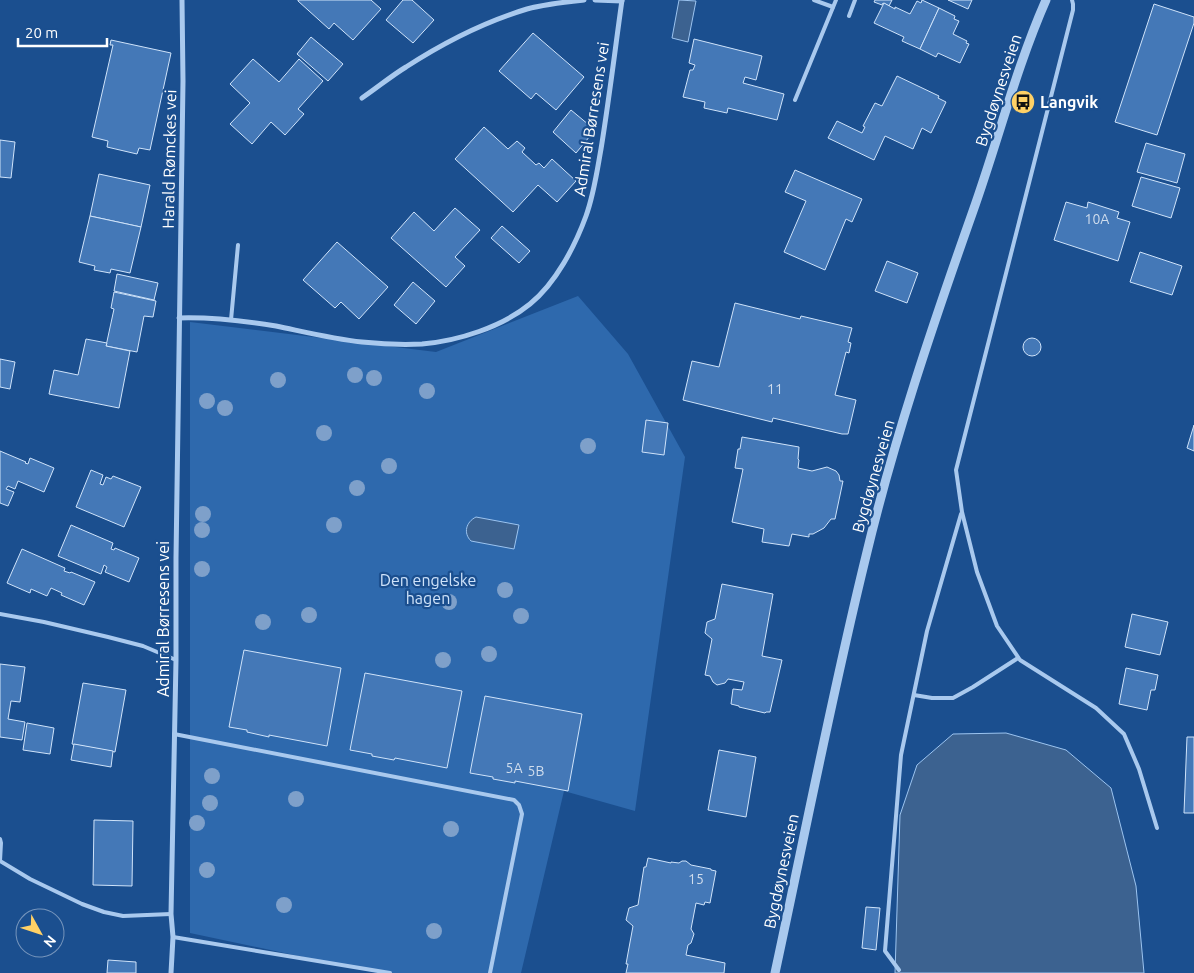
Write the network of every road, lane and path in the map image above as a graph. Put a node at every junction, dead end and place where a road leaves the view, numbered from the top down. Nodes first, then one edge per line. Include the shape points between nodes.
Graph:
1 (182, 0) edge
2 (584, 0) edge
3 (595, 0) edge
4 (622, 0) edge
5 (814, 0) edge
6 (836, 0) edge
7 (855, 0) edge
8 (1046, 0) edge
9 (1072, 0) edge
10 (833, 7) junction
11 (849, 16) dead end
12 (362, 98) dead end
13 (795, 100) dead end
14 (238, 245) dead end
15 (179, 318) junction
16 (231, 320) junction
17 (962, 512) junction
18 (0, 614) edge
19 (1018, 658) junction
20 (176, 660) junction
21 (914, 694) junction
22 (174, 734) junction
23 (1157, 828) dead end
24 (0, 839) edge
25 (0, 862) edge
26 (171, 914) junction
27 (173, 937) junction
28 (898, 970) dead end
29 (171, 973) edge
30 (390, 973) edge
31 (490, 973) edge
32 (775, 973) edge

1 - 15 street, Harald Rømckes vei
2 - 12 street via 528,9 452,40
3 - 4 street, Admiral Børresens vei
4 - 16 street, Admiral Børresens vei via 604,129 587,215 563,264 531,304 489,328 450,340 422,344 360,342
5 - 10 lane
6 - 10 lane
7 - 11 lane
8 - 32 street, Bygdøynesveien via 1018,71 959,250 878,510
9 - 17 lane via 1073,10 956,470
10 - 13 lane
14 - 16 lane
15 - 16 street, Admiral Børresens vei
15 - 20 street, Admiral Børresens vei
17 - 19 lane via 977,572 994,617
17 - 21 lane via 927,631
18 - 20 lane via 142,646
19 - 21 lane via 952,698
19 - 23 lane via 1096,708 1124,734 1139,769
20 - 22 street, Admiral Børresens vei
21 - 28 lane via 901,755 885,951
22 - 26 street, Admiral Børresens vei
22 - 31 lane via 514,800 522,814
24 - 25 lane
25 - 26 lane via 104,912 123,916
26 - 27 street, Admiral Børresens vei
27 - 29 street, Admiral Børresens vei
27 - 30 lane

